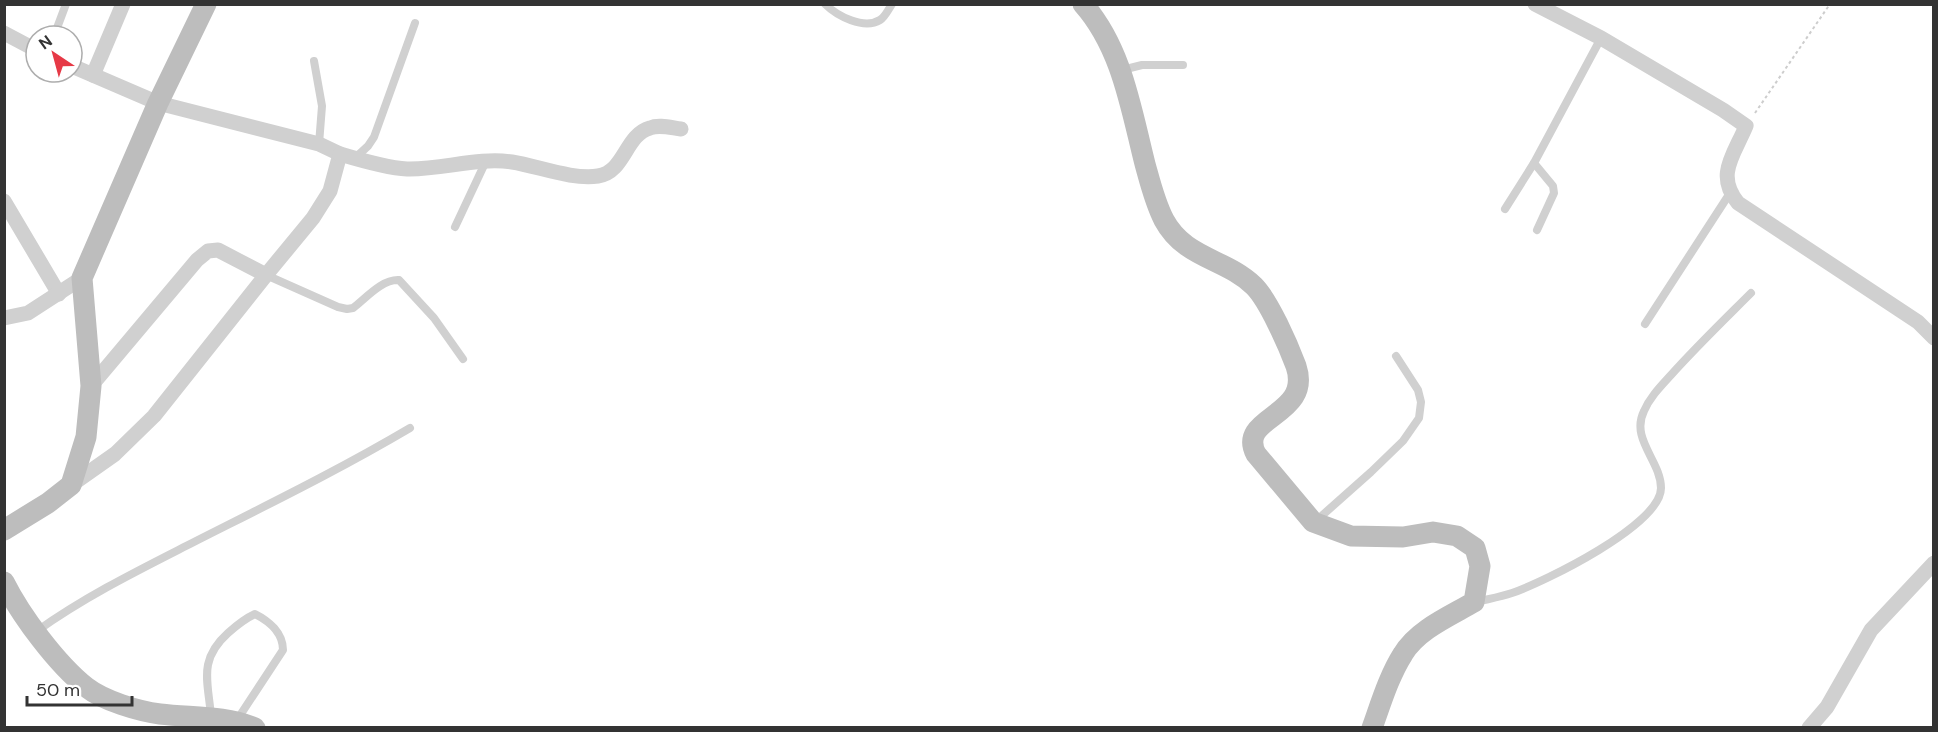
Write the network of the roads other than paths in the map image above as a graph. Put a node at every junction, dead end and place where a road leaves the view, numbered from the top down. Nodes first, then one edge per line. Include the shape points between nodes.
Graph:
1 (66, 4) edge
2 (123, 4) edge
3 (206, 4) edge
4 (825, 4) edge
5 (891, 4) edge
6 (1535, 4) edge
7 (1091, 7) edge
8 (415, 23) dead end
9 (58, 24) edge
10 (4, 33) edge
11 (1601, 38) junction
12 (24, 44) edge
13 (314, 61) dead end
14 (1183, 65) dead end
15 (84, 71) edge
16 (1121, 71) junction
17 (93, 75) junction
18 (158, 103) junction
19 (681, 129) dead end
20 (319, 144) junction
21 (348, 156) junction
22 (486, 161) junction
23 (1534, 163) junction
24 (1730, 193) junction
25 (4, 201) edge
26 (1504, 209) dead end
27 (454, 227) dead end
28 (1536, 230) dead end
29 (266, 275) junction
30 (82, 278) junction
31 (1751, 293) dead end
32 (59, 294) junction
33 (4, 318) edge
34 (1645, 324) dead end
35 (1934, 338) edge
36 (1396, 356) dead end
37 (463, 359) dead end
38 (91, 386) junction
39 (410, 428) dead end
40 (71, 485) junction
41 (1313, 522) junction
42 (4, 530) edge
43 (1934, 563) edge
44 (4, 582) edge
45 (1474, 602) junction
46 (35, 632) junction
47 (212, 716) junction
48 (245, 724) edge
49 (1372, 728) edge
50 (1809, 728) edge

1 - 9 lane
2 - 17 street
3 - 18 street
4 - 5 lane via 857,22 872,23 884,17
6 - 11 street
7 - 16 street
8 - 21 lane via 374,137 368,146
10 - 12 street
11 - 23 lane
11 - 24 street via 1746,126 1726,174
13 - 20 lane via 321,106
14 - 16 lane via 1142,65
15 - 17 street
16 - 41 street via 1151,188 1164,220 1178,241 1254,287 1271,311 1296,368 1299,384 1293,400 1258,428 1251,445
17 - 18 street
18 - 20 street
18 - 30 street
19 - 22 street via 658,126 642,131 615,168 596,176
20 - 21 street
21 - 22 street via 406,169
21 - 29 street via 313,218
22 - 27 lane
23 - 26 lane
23 - 28 lane via 1553,186 1554,193
24 - 34 lane
24 - 35 street via 1752,214 1917,322
25 - 32 street
29 - 37 lane via 347,309 384,284 399,280 434,318
29 - 38 street via 218,250 208,251
29 - 40 street via 154,416 115,454
30 - 32 street
30 - 38 street
31 - 45 lane via 1698,345 1643,412 1643,442 1660,478 1661,492 1654,507 1641,521 1575,563 1512,593
32 - 33 street via 28,313
36 - 41 lane via 1418,390 1419,418 1403,441
38 - 40 street via 86,437
39 - 46 lane via 127,576
40 - 42 street
41 - 45 street via 1351,536 1403,537 1433,532 1457,536 1475,548 1480,566
43 - 50 street via 1870,630 1827,707
44 - 46 street
45 - 49 street via 1424,633 1403,653
46 - 47 street via 87,688 111,701 158,713
47 - 48 street
47 - 48 lane via 209,655 220,640 255,614 276,630 283,640 283,650

